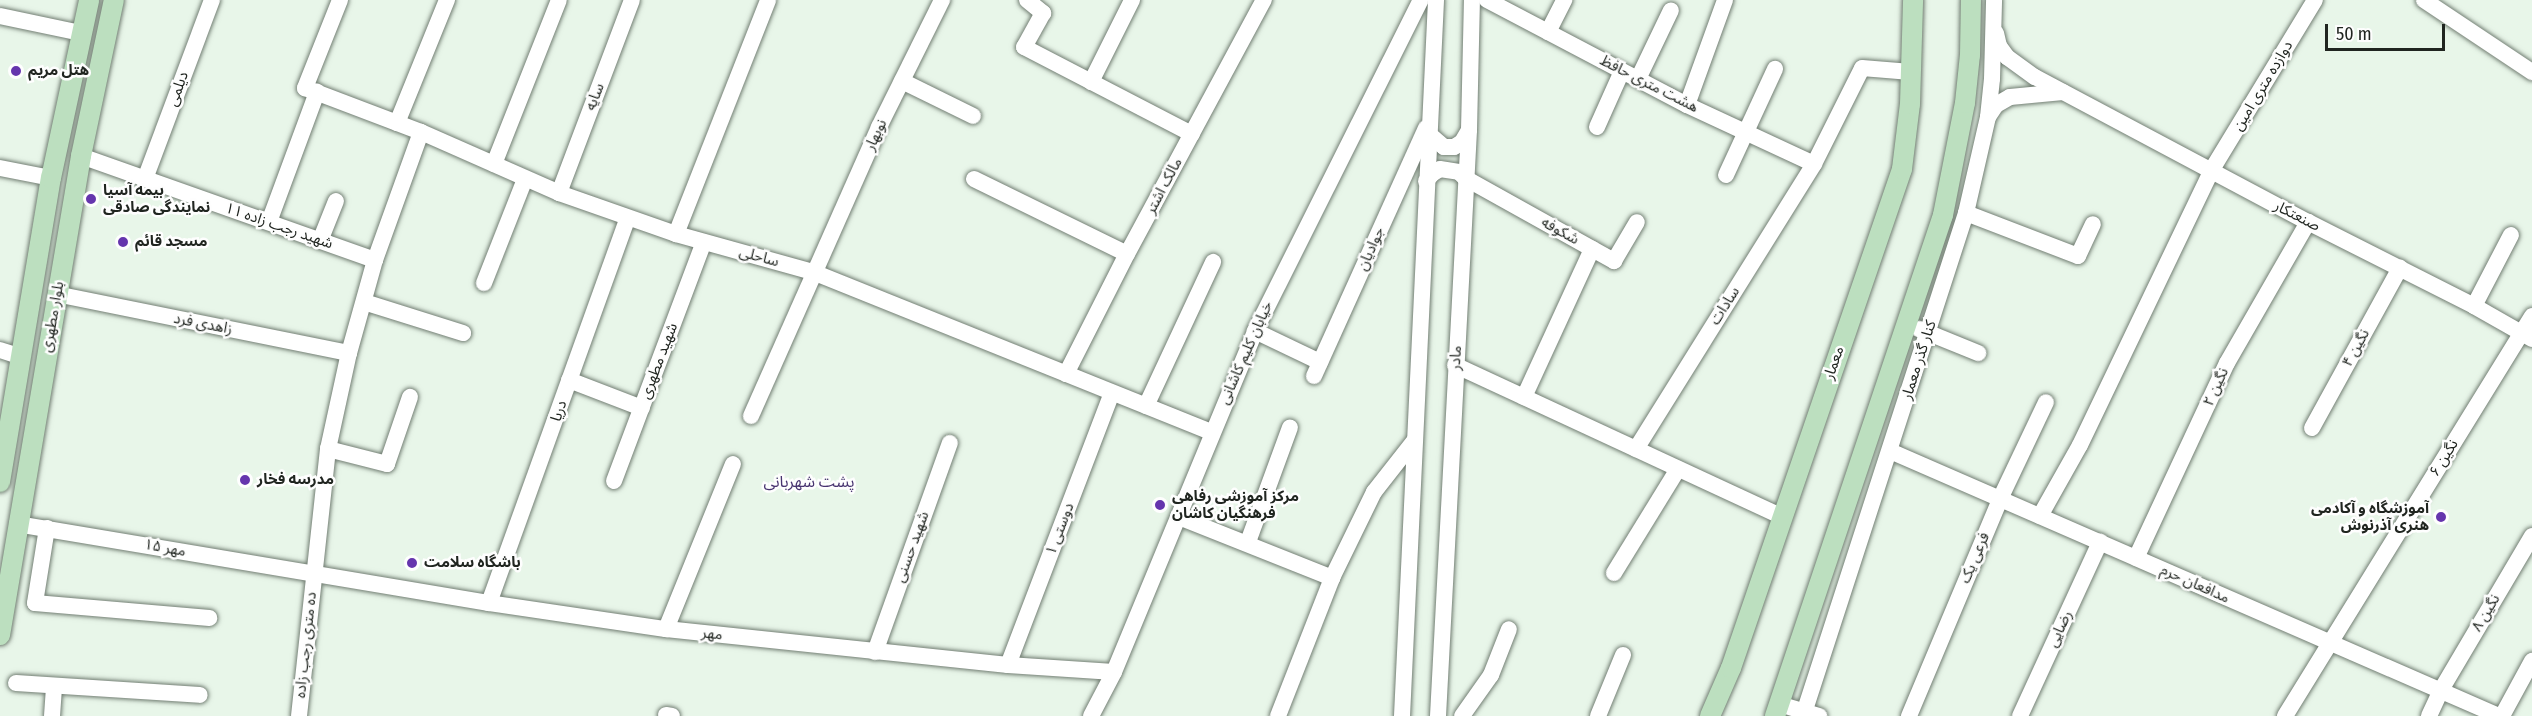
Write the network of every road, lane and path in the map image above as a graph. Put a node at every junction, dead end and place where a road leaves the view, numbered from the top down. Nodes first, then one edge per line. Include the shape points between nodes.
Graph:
1 (89, 0) edge
2 (114, 0) edge
3 (212, 0) edge
4 (340, 0) edge
5 (447, 0) edge
6 (559, 0) edge
7 (632, 0) edge
8 (768, 0) edge
9 (942, 0) edge
10 (1027, 0) edge
11 (1132, 0) edge
12 (1264, 0) edge
13 (1421, 0) edge
14 (1436, 0) edge
15 (1472, 0) edge
16 (1487, 0) edge
17 (1564, 0) edge
18 (1725, 0) edge
19 (1913, 0) edge
20 (1971, 0) edge
21 (1994, 0) edge
22 (2315, 0) edge
23 (2424, 0) edge
24 (1671, 10) dead end
25 (0, 16) edge
26 (1994, 23) junction
27 (1548, 32) junction
28 (81, 33) junction
29 (1775, 69) dead end
30 (1623, 71) junction
31 (1911, 72) junction
32 (2532, 72) edge
33 (1638, 79) junction
34 (902, 81) junction
35 (1091, 82) junction
36 (311, 90) junction
37 (2063, 92) junction
38 (1687, 105) junction
39 (973, 116) dead end
40 (1988, 117) junction
41 (397, 123) junction
42 (1597, 127) dead end
43 (1429, 128) junction
44 (1469, 130) junction
45 (421, 132) junction
46 (1746, 132) junction
47 (1192, 134) junction
48 (81, 156) junction
49 (494, 164) junction
50 (1814, 164) junction
51 (0, 168) edge
52 (2211, 171) junction
53 (1726, 175) dead end
54 (51, 178) junction
55 (1465, 178) junction
56 (145, 179) junction
57 (525, 179) junction
58 (974, 179) dead end
59 (1426, 182) junction
60 (558, 193) junction
61 (336, 201) dead end
62 (1966, 213) junction
63 (627, 219) junction
64 (269, 222) junction
65 (1637, 222) dead end
66 (2308, 222) junction
67 (2093, 224) dead end
68 (676, 234) junction
69 (2511, 235) dead end
70 (320, 241) junction
71 (705, 242) junction
72 (1592, 249) junction
73 (1127, 254) junction
74 (375, 260) junction
75 (1213, 262) dead end
76 (2400, 268) junction
77 (813, 272) junction
78 (484, 283) dead end
79 (56, 294) junction
80 (364, 302) junction
81 (2474, 306) junction
82 (2532, 316) edge
83 (1906, 326) junction
84 (1254, 331) junction
85 (1928, 332) junction
86 (463, 333) dead end
87 (2526, 337) edge
88 (0, 350) edge
89 (349, 353) junction
90 (1978, 353) dead end
91 (19, 356) junction
92 (1455, 365) junction
93 (1066, 374) junction
94 (569, 380) junction
95 (1112, 393) junction
96 (410, 397) dead end
97 (1524, 397) junction
98 (2046, 402) dead end
99 (1146, 406) junction
100 (642, 408) junction
101 (751, 416) dead end
102 (1290, 427) dead end
103 (2312, 428) dead end
104 (1211, 432) junction
105 (1414, 441) junction
106 (950, 443) dead end
107 (328, 449) junction
108 (1636, 449) junction
109 (1890, 451) junction
110 (733, 464) dead end
111 (1678, 469) junction
112 (0, 475) edge
113 (614, 481) dead end
114 (2000, 499) junction
115 (2040, 516) junction
116 (1179, 517) junction
117 (1782, 517) junction
118 (17, 524) junction
119 (46, 528) junction
120 (2532, 536) edge
121 (2100, 542) junction
122 (1248, 543) junction
123 (2136, 558) junction
124 (1614, 573) dead end
125 (313, 574) junction
126 (1332, 578) junction
127 (489, 603) junction
128 (209, 618) dead end
129 (666, 629) junction
130 (1509, 629) dead end
131 (0, 635) edge
132 (2330, 643) junction
133 (875, 652) junction
134 (1623, 655) dead end
135 (2532, 661) edge
136 (1008, 665) junction
137 (1114, 672) junction
138 (16, 683) dead end
139 (54, 686) junction
140 (2441, 690) junction
141 (200, 695) dead end
142 (1777, 710) edge
143 (1809, 714) edge
144 (52, 716) edge
145 (299, 716) edge
146 (666, 716) edge
147 (672, 716) edge
148 (1091, 716) edge
149 (1278, 716) edge
150 (1402, 716) edge
151 (1438, 716) edge
152 (1462, 716) edge
153 (1598, 716) edge
154 (1710, 716) edge
155 (1909, 716) edge
156 (2020, 716) edge
157 (2285, 716) edge
158 (2428, 716) edge
159 (2501, 716) edge

1 - 28 main road, بلوار مطهری
2 - 48 main road, بلوار مطهری
3 - 56 street, دیلمی
4 - 36 street
5 - 41 street
6 - 49 street
7 - 60 street, سایه
8 - 68 street
9 - 34 street, نوبهار
10 - 35 street via 1043,13 1024,47
11 - 35 street
12 - 47 street, مالک اشتر
13 - 84 street, خیابان کلیم کاشانی
14 - 43 street
15 - 44 street, مادر
16 - 27 street, هشت متری حافظ
17 - 27 street
18 - 38 street
19 - 31 main road, معمار
20 - 83 main road via 1970,54 1954,164 1943,215
21 - 26 street, کنار گذر معمار
22 - 52 street, دوازده متری امین
23 - 32 street
24 - 33 street
25 - 28 street
26 - 37 street, صنعتکار via 1999,46 2007,57
26 - 40 street, کنار گذر معمار
27 - 30 street, هشت متری حافظ
28 - 54 main road, بلوار مطهری
29 - 46 street
30 - 33 street, هشت متری حافظ
30 - 42 street
31 - 50 street, سادات via 1862,68
31 - 117 main road, معمار via 1902,169
33 - 38 street, هشت متری حافظ
34 - 39 street
34 - 77 street, نوبهار
35 - 47 street
36 - 41 street, ساحلی
36 - 64 street
37 - 40 street via 2010,97 1996,105
37 - 52 street, صنعتکار
38 - 46 street, هشت متری حافظ
40 - 62 street, کنار گذر معمار
41 - 45 street, ساحلی
43 - 44 street via 1444,147 1462,142
43 - 59 street
43 - 84 street, جوادیان via 1317,369
44 - 55 street, مادر
45 - 49 street, ساحلی
45 - 74 street, ده متری رجب زاده
46 - 50 street, هشت متری حافظ
46 - 53 street
47 - 73 street, مالک اشتر
48 - 56 street, شهید رجب زاده ۱۱
48 - 79 main road, بلوار مطهری
49 - 57 street, ساحلی
50 - 108 street, سادات
51 - 54 street
52 - 66 street, صنعتکار
52 - 115 street, دوازده متری امین via 2080,445
54 - 91 main road, بلوار مطهری
55 - 59 street, شکوفه via 1459,172 1440,169
55 - 72 street, شکوفه
55 - 92 street, مادر
56 - 64 street, شهید رجب زاده ۱۱
57 - 60 street, ساحلی
57 - 78 street
58 - 73 street
59 - 105 street
60 - 63 street, ساحلی
61 - 70 street
62 - 67 street via 2078,256
62 - 85 street, کنار گذر معمار
63 - 68 street, ساحلی
63 - 94 street, دریا
64 - 70 street, شهید رجب زاده ۱۱
65 - 72 street, شکوفه via 1614,261
66 - 76 street, صنعتکار
66 - 123 street, نگین ۲ via 2227,363
68 - 71 street, ساحلی
69 - 81 street
70 - 74 street, شهید رجب زاده ۱۱
71 - 77 street, ساحلی
71 - 100 street, شهید مطهری
72 - 97 street
73 - 93 street, مالک اشتر
74 - 80 street, ده متری رجب زاده
75 - 99 street
76 - 81 street, صنعتکار
76 - 103 street, نگین ۴
77 - 93 street, ساحلی
77 - 101 street, نوبهار
79 - 89 street, زاهدی فرد
79 - 118 main road, بلوار مطهری
80 - 86 street
80 - 89 street, ده متری رجب زاده
81 - 87 street, صنعتکار
82 - 87 street, نگین ۶
83 - 85 street
83 - 142 main road
84 - 104 street, خیابان کلیم کاشانی
85 - 90 street
85 - 109 street, کنار گذر معمار
87 - 132 street, نگین ۶
88 - 91 street
89 - 107 street, ده متری رجب زاده
91 - 112 main road, بلوار مطهری
92 - 97 street
92 - 151 street, مادر
93 - 95 street, ساحلی
94 - 100 street
94 - 127 street, دریا
95 - 99 street, ساحلی
95 - 136 street, دوستی ۱
96 - 107 street via 387,464
97 - 108 street
98 - 114 street, فرعی یک
99 - 104 street, ساحلی
100 - 113 street, شهید مطهری
102 - 122 street
104 - 116 street, خیابان کلیم کاشانی
105 - 126 street via 1374,492
105 - 150 street
106 - 133 street, شهید حسنی
107 - 125 street, ده متری رجب زاده
108 - 111 street
109 - 114 street, مدافعان حرم
109 - 143 street, کنار گذر معمار
110 - 129 street
111 - 117 street
111 - 124 street
114 - 115 street, مدافعان حرم
114 - 155 street, فرعی یک
115 - 121 street, مدافعان حرم
116 - 122 street
116 - 137 street, خیابان کلیم کاشانی
117 - 154 main road, معمار via 1731,668
118 - 119 street, مهر ۱۵
118 - 131 main road, بلوار مطهری
119 - 125 street, مهر ۱۵
119 - 128 street via 35,603
120 - 140 street, نگین ۸
121 - 123 street, مدافعان حرم
121 - 156 street, رضایی
122 - 126 street
123 - 132 street, مدافعان حرم
125 - 127 street, مهر
125 - 145 street, ده متری رجب زاده
126 - 149 street
127 - 129 street, مهر
129 - 133 street, مهر
130 - 152 street via 1491,675
132 - 140 street, مدافعان حرم
132 - 157 street, نگین ۶
133 - 136 street, مهر
134 - 153 street
135 - 159 street
136 - 137 street, مهر
137 - 148 street, خیابان کلیم کاشانی
138 - 139 street
139 - 141 street
139 - 144 street
140 - 158 street, نگین ۸
140 - 159 street, مدافعان حرم
142 - 143 street
146 - 147 street

